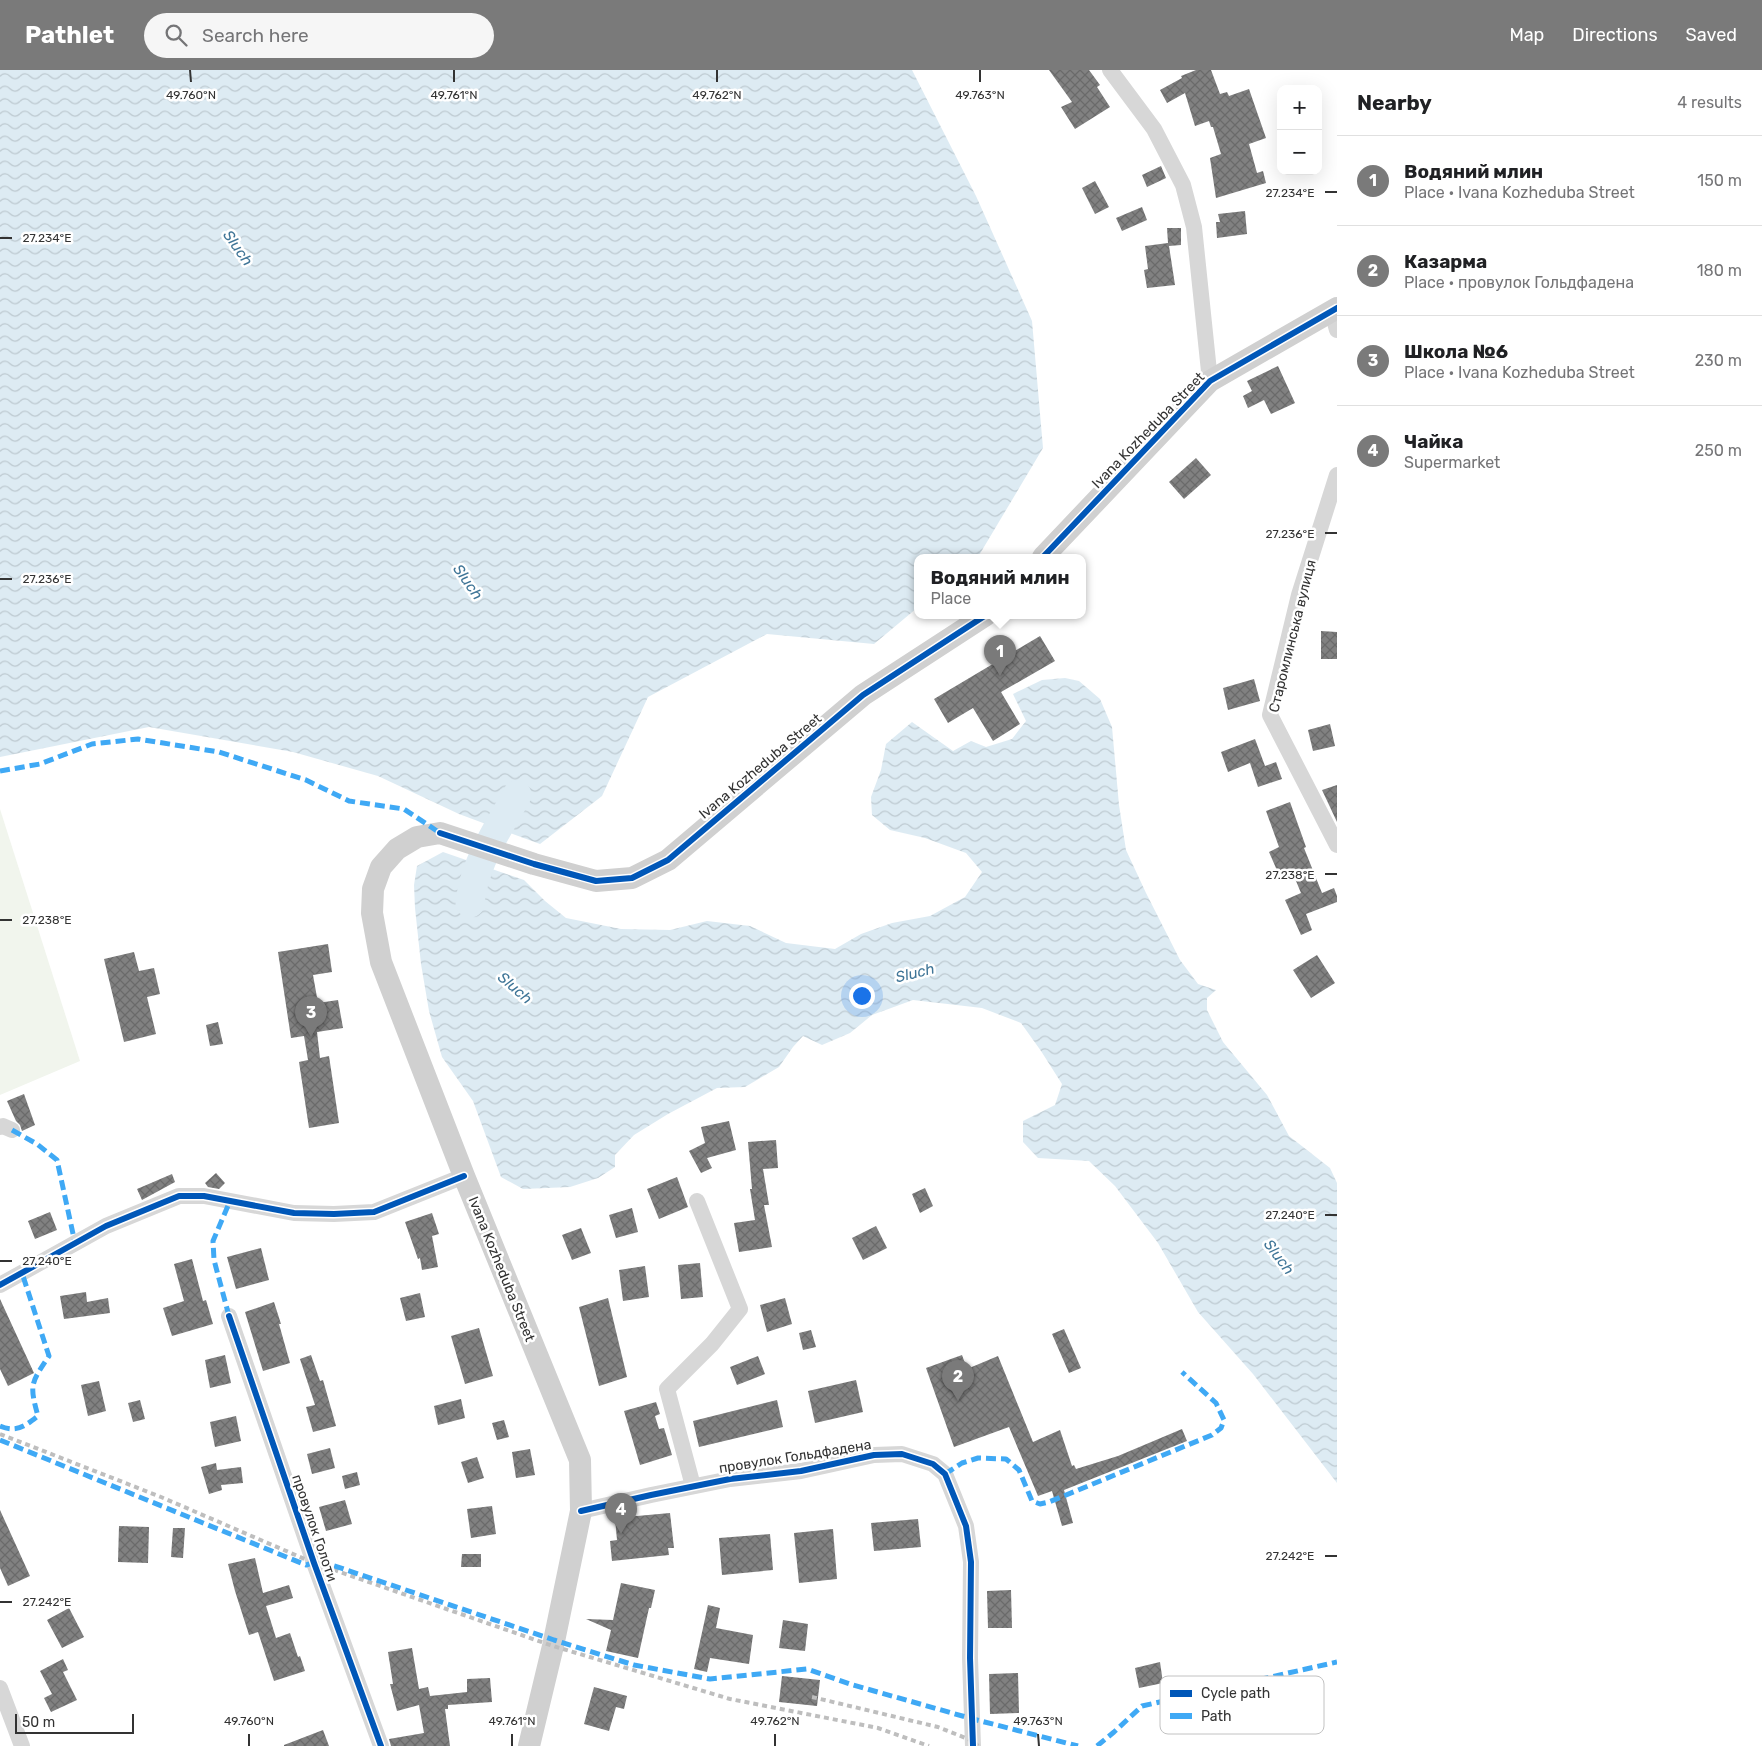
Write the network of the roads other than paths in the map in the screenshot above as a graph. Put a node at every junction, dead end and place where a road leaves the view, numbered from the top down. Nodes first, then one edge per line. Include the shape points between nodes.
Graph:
1 (1110, 70) edge
2 (1335, 317) edge
3 (1210, 381) junction
4 (1337, 475) edge
5 (1046, 554) edge
6 (980, 619) edge
7 (1337, 845) edge
8 (464, 1176) junction
9 (697, 1201) dead end
10 (0, 1284) edge
11 (229, 1316) dead end
12 (693, 1486) junction
13 (581, 1512) junction
14 (0, 1688) edge
15 (22, 1746) edge
16 (381, 1746) edge
17 (529, 1746) edge
18 (973, 1746) edge

1 - 3 street via 1154,129 1183,185 1194,227
2 - 3 main road, Ivana Kozheduba Street
3 - 5 main road, Ivana Kozheduba Street
4 - 7 street, Старомлинська вулиця via 1299,595 1270,715
6 - 8 main road, Ivana Kozheduba Street via 863,695 668,860 632,878 596,881 440,833 417,837 397,849 381,867 373,889 372,912 381,962
8 - 10 street via 374,1212 294,1213 204,1196 179,1196 106,1226
8 - 13 main road, Ivana Kozheduba Street via 580,1460
9 - 12 street via 740,1309 712,1344 667,1390
11 - 16 street, провулок Голоти
12 - 13 street, провулок Гольдфадена
12 - 18 street, провулок Гольдфадена via 801,1471 874,1455 902,1454 933,1464 944,1474 966,1526 971,1562
13 - 17 main road, Ivana Kozheduba Street
14 - 15 street

